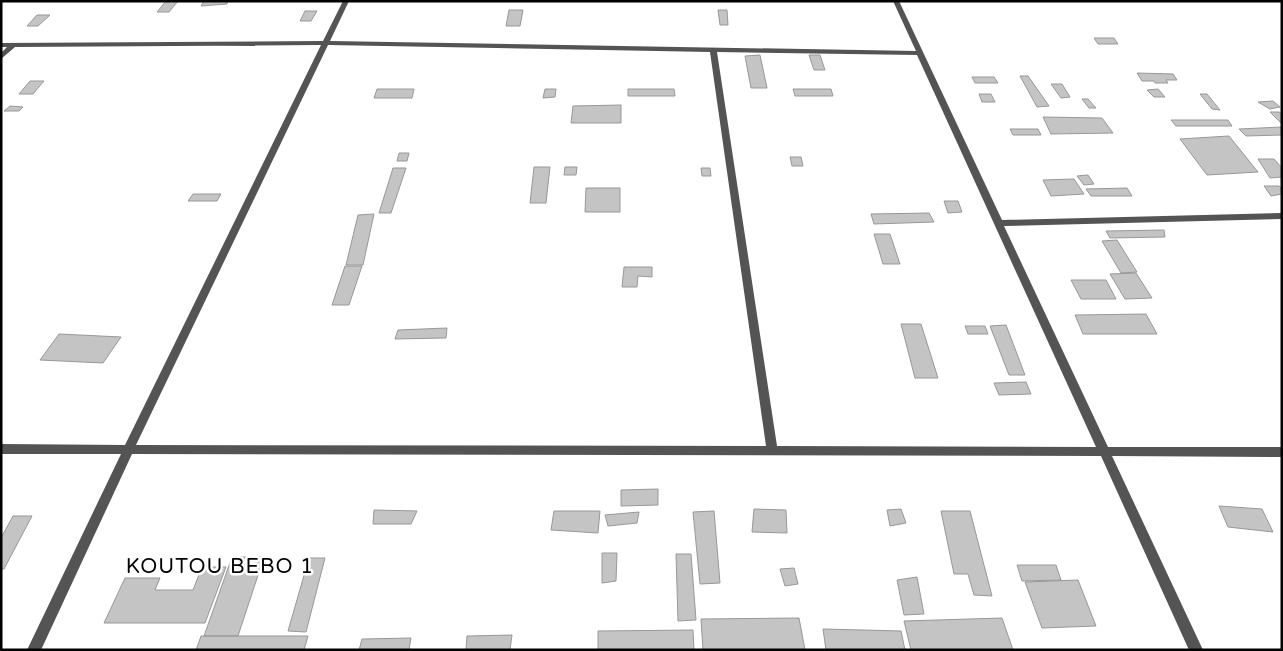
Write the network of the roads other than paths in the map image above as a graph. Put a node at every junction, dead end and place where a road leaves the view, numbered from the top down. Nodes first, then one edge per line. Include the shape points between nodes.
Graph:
1 (346, 1) edge
2 (896, 1) edge
3 (327, 43) junction
4 (1, 45) edge
5 (14, 45) junction
6 (713, 50) junction
7 (920, 53) junction
8 (1, 57) edge
9 (1282, 216) edge
10 (998, 223) junction
11 (129, 448) junction
12 (1, 449) edge
13 (772, 451) junction
14 (1104, 452) junction
15 (1282, 452) edge
16 (34, 650) edge
17 (1196, 650) edge

1 - 3 street
2 - 7 street
3 - 5 street
3 - 6 street
3 - 11 street
4 - 5 street
5 - 8 street
6 - 7 street
6 - 13 street
7 - 10 street
9 - 10 street
10 - 14 street
11 - 12 street
11 - 13 street
11 - 16 street
13 - 14 street
14 - 15 street
14 - 17 street

